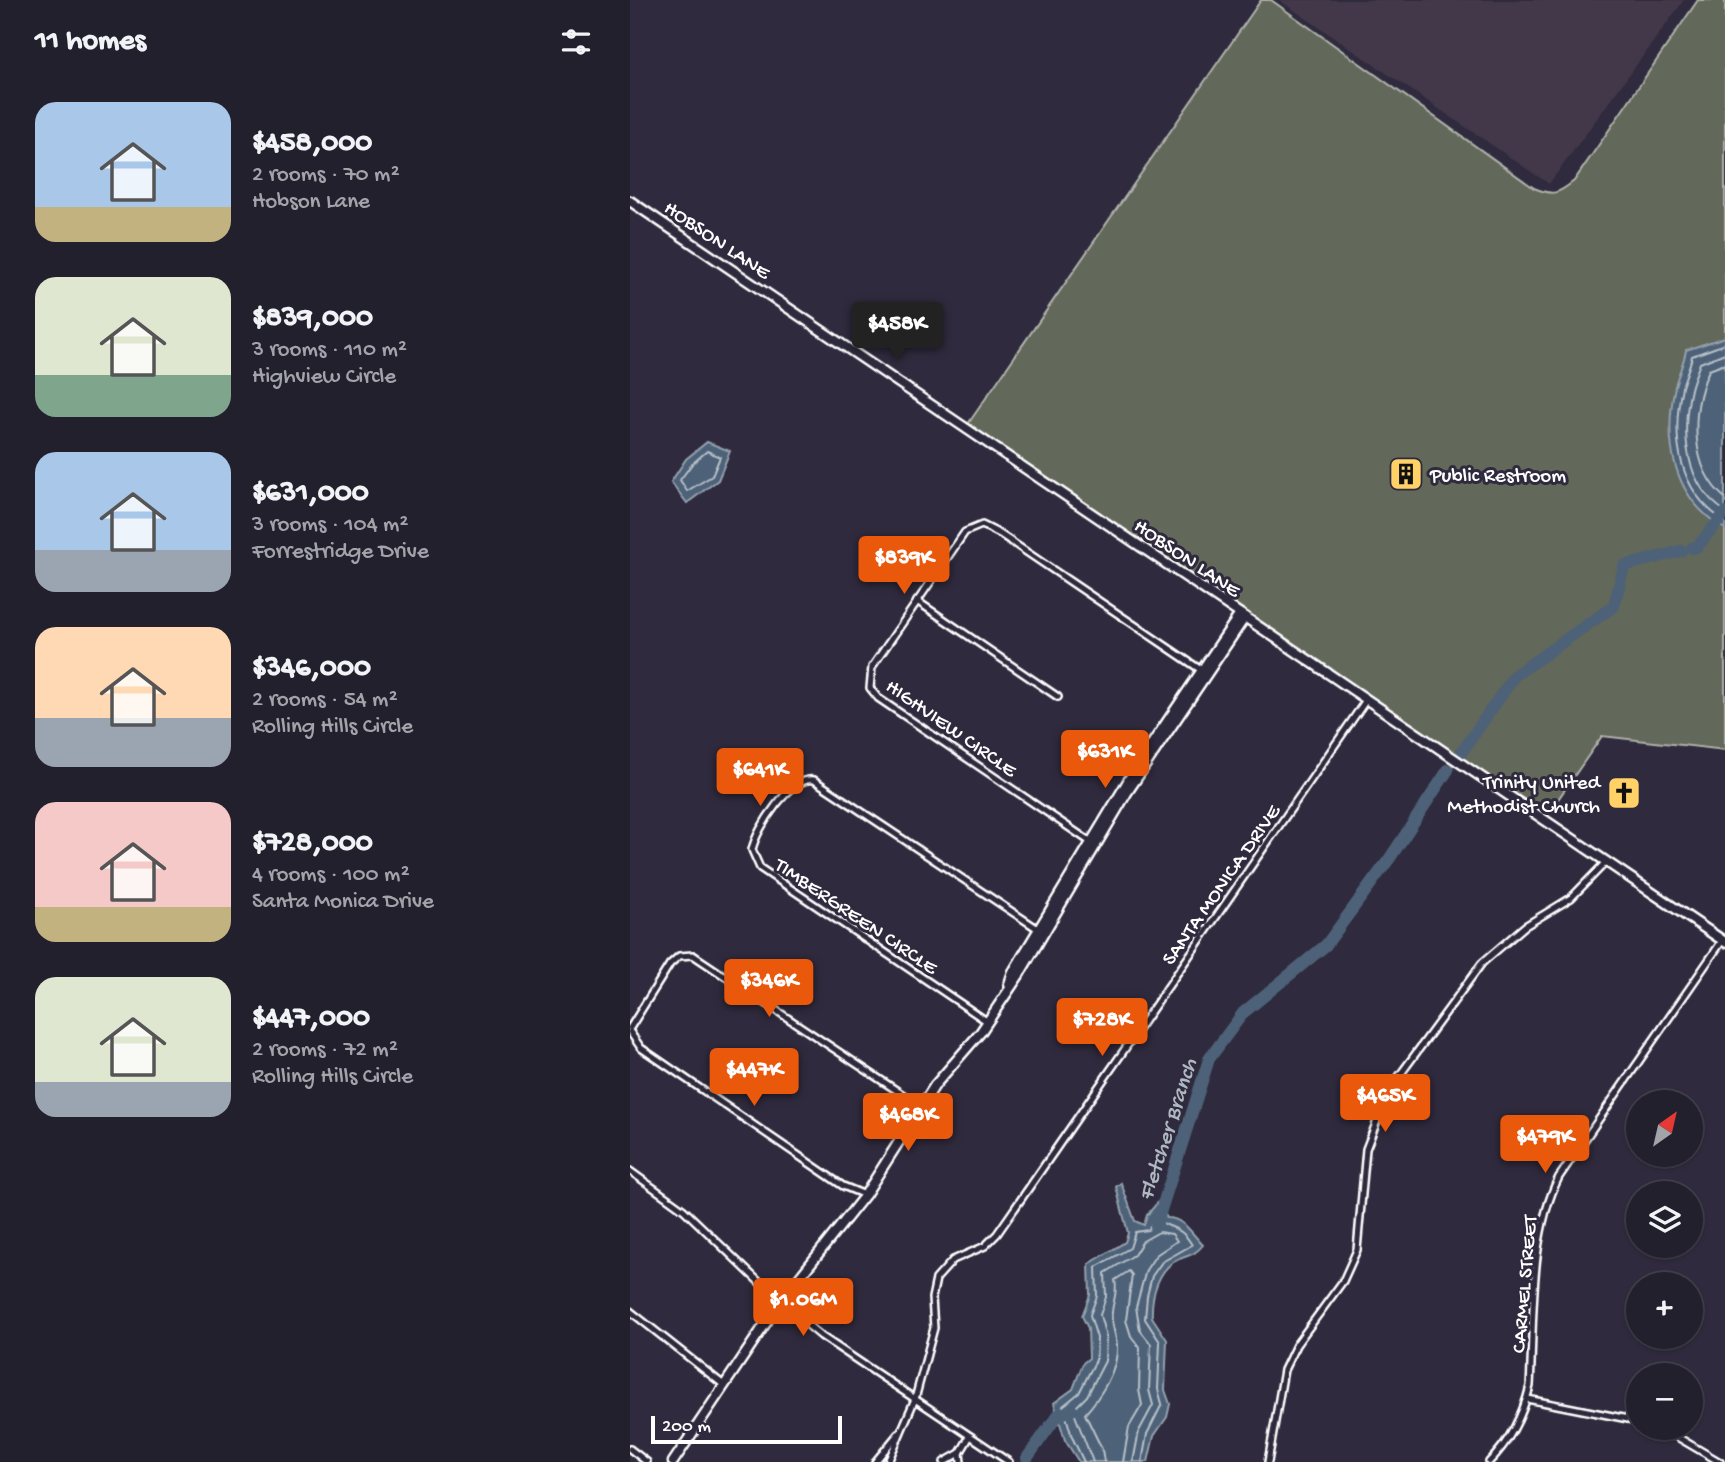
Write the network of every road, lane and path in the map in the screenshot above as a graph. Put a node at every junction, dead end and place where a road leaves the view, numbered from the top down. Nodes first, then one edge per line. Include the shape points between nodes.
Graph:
1 (630, 201) edge
2 (917, 601) junction
3 (1243, 615) junction
4 (1204, 672) junction
5 (1058, 697) dead end
6 (1366, 700) junction
7 (1093, 843) junction
8 (1606, 862) junction
9 (1041, 931) junction
10 (1723, 941) edge
11 (988, 1022) junction
12 (630, 1030) edge
13 (920, 1106) junction
14 (630, 1171) edge
15 (865, 1195) junction
16 (780, 1301) junction
17 (630, 1311) edge
18 (725, 1386) junction
19 (915, 1399) junction
20 (1527, 1399) junction
21 (1626, 1419) edge
22 (898, 1434) junction
23 (971, 1436) junction
24 (1682, 1440) edge
25 (630, 1449) edge
26 (960, 1453) junction
27 (647, 1462) edge
28 (673, 1462) edge
29 (875, 1462) edge
30 (888, 1462) edge
31 (944, 1462) edge
32 (961, 1462) edge
33 (1009, 1462) edge
34 (1268, 1462) edge
35 (1489, 1462) edge
36 (1720, 1462) edge

1 - 3 street, HOBSON LANE
2 - 4 street, HIGHVIEW CIRCLE via 965,532 982,525
2 - 5 street
2 - 7 street, HIGHVIEW CIRCLE via 872,667 869,681 873,694
3 - 4 street
3 - 6 street, HOBSON LANE
4 - 7 street
6 - 8 street, HOBSON LANE
6 - 19 street, SANTA MONICA DRIVE via 997,1234 985,1246 953,1260 936,1279 934,1328
7 - 9 street
8 - 10 street, HOBSON LANE
8 - 34 street via 1571,898 1525,926 1482,964 1388,1090 1366,1149 1357,1250 1343,1281 1296,1345 1284,1370
9 - 11 street via 1013,972
9 - 11 street, TIMBERGREEN CIRCLE via 814,780 802,779 790,787 755,838 752,850 760,868
10 - 20 street, CARMEL STREET via 1549,1197 1541,1225
11 - 13 street
12 - 13 street via 670,964 679,956 693,955
12 - 15 street via 641,1048 843,1186
13 - 15 street
14 - 16 street via 684,1210
15 - 16 street
16 - 18 street
16 - 19 street via 821,1336
17 - 18 street
18 - 28 street
19 - 22 street, SANTA MONICA DRIVE
19 - 23 street
20 - 21 street
20 - 35 street, CARMEL STREET via 1516,1426
22 - 29 street, SANTA MONICA DRIVE
22 - 30 street, SANTA MONICA DRIVE
23 - 26 street
23 - 33 street
24 - 36 street
25 - 27 street
26 - 31 street
26 - 32 street

